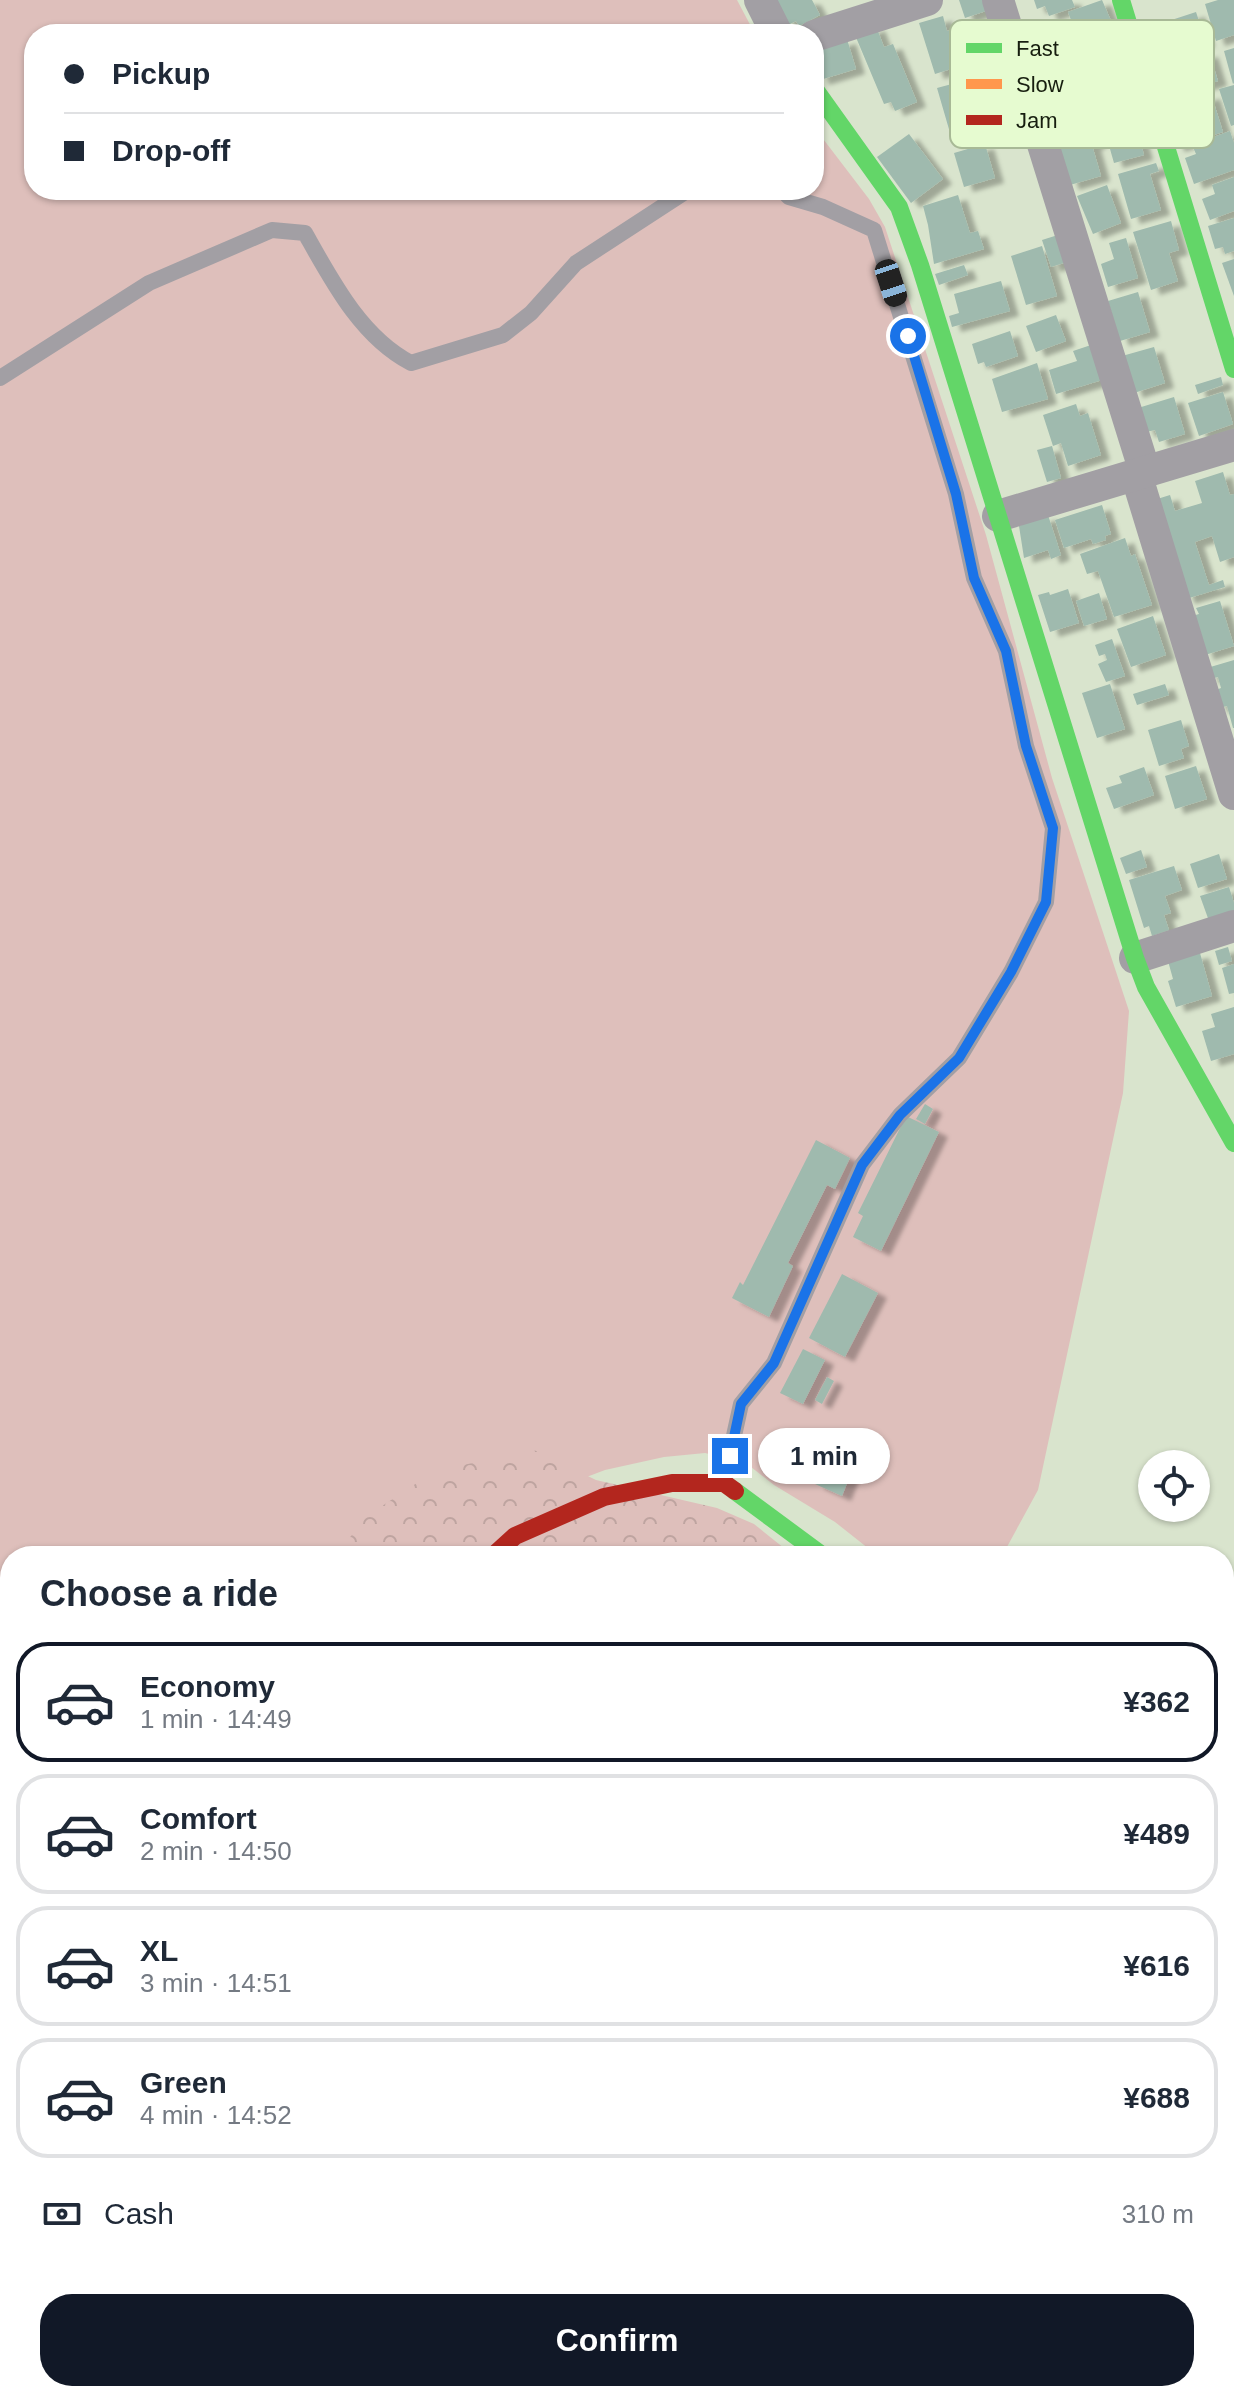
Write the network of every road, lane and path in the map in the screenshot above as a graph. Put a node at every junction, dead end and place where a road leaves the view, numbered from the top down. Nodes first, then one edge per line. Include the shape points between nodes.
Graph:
1 (760, 0) edge
2 (927, 0) edge
3 (998, 0) edge
4 (1121, 0) edge
5 (1004, 20) edge
6 (1127, 20) edge
7 (772, 24) edge
8 (824, 33) edge
9 (824, 102) edge
10 (1042, 148) edge
11 (1166, 148) edge
12 (673, 200) edge
13 (799, 200) edge
14 (1234, 369) edge
15 (0, 378) edge
16 (1234, 445) edge
17 (1140, 473) junction
18 (998, 516) junction
19 (1234, 794) edge
20 (1234, 926) edge
21 (1135, 958) junction
22 (1234, 1143) edge
23 (724, 1483) junction
24 (504, 1546) edge
25 (809, 1546) edge

1 - 7 street
2 - 8 street
3 - 5 street
4 - 6 street
9 - 18 street via 899,207
10 - 17 street
11 - 14 street
12 - 15 lane via 576,263 503,335 411,363 390,352 341,296 305,233 272,230 149,283
13 - 23 lane via 874,230 956,494 974,578 1006,651 1026,746 1053,828 1046,902 1011,972 959,1058 900,1115 862,1165 774,1363 741,1404
16 - 17 street
17 - 18 street
17 - 19 street
18 - 21 street
20 - 21 street
21 - 22 street
23 - 24 street via 672,1483 604,1497 515,1536
23 - 25 street

